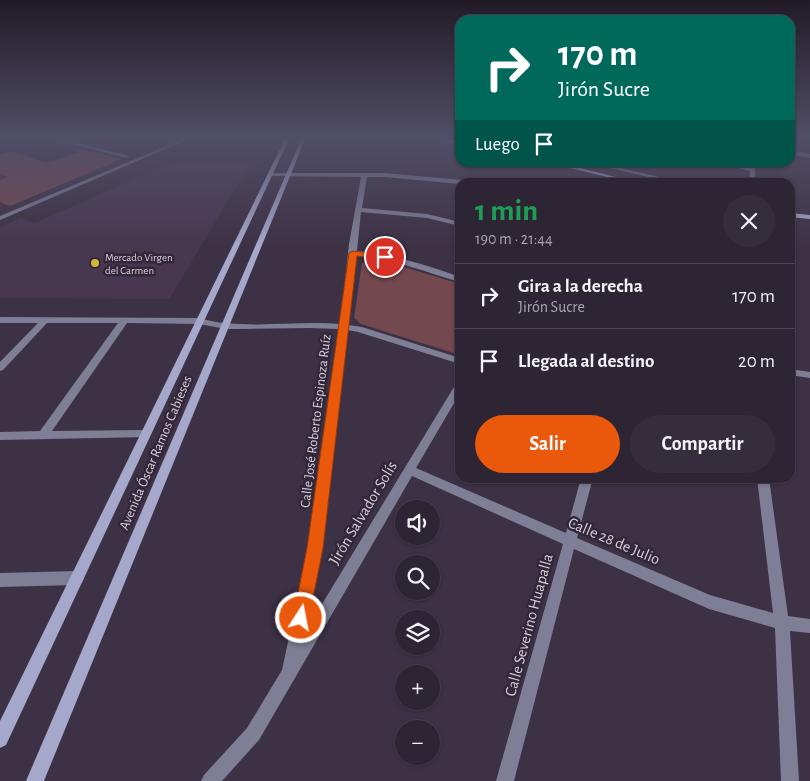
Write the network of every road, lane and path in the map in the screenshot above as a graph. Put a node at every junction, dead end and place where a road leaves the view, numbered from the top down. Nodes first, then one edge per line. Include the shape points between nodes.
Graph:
1 (105, 173) edge
2 (599, 173) edge
3 (638, 173) edge
4 (286, 174) junction
5 (270, 175) joint
6 (364, 175) junction
7 (616, 178) edge
8 (659, 178) edge
9 (455, 181) edge
10 (358, 210) junction
11 (795, 216) edge
12 (0, 218) edge
13 (810, 218) edge
14 (455, 223) edge
15 (353, 253) junction
16 (455, 278) edge
17 (0, 320) edge
18 (45, 320) junction
19 (125, 320) junction
20 (199, 321) junction
21 (225, 326) junction
22 (343, 326) junction
23 (455, 359) edge
24 (0, 368) edge
25 (795, 373) edge
26 (810, 375) edge
27 (455, 392) edge
28 (145, 434) junction
29 (0, 436) edge
30 (42, 436) junction
31 (409, 470) junction
32 (586, 483) edge
33 (764, 483) edge
34 (569, 541) junction
35 (77, 578) junction
36 (0, 580) edge
37 (782, 623) junction
38 (810, 626) edge
39 (290, 670) junction
40 (0, 739) edge
41 (35, 781) edge
42 (210, 781) edge
43 (505, 781) edge
44 (790, 781) edge

1 - 12 street
2 - 7 street
3 - 8 street
4 - 5 street
4 - 6 street
4 - 21 street, Avenida Óscar Ramos Cabieses
5 - 20 street, Avenida Óscar Ramos Cabieses
6 - 9 street
6 - 10 street, Calle José Roberto Espinoza Ruíz
10 - 14 street via 427,216
10 - 15 street, Calle José Roberto Espinoza Ruíz
11 - 13 street
15 - 16 street via 400,260
15 - 22 street, Calle José Roberto Espinoza Ruíz
17 - 18 street
18 - 19 street
18 - 24 street
19 - 20 street
19 - 30 street
20 - 21 street
20 - 28 street, Avenida Óscar Ramos Cabieses
21 - 22 street
21 - 41 street, Avenida Óscar Ramos Cabieses
22 - 23 street
22 - 39 street, Calle José Roberto Espinoza Ruíz via 315,548
25 - 26 street
27 - 31 street, Jirón Salvador Solís
28 - 30 street
28 - 35 street, Avenida Óscar Ramos Cabieses
29 - 30 street
31 - 34 street, Calle 28 de Julio
31 - 39 street, Jirón Salvador Solís
32 - 34 street, Calle Severino Huapalla
33 - 37 street
34 - 37 street, Calle 28 de Julio via 709,602
34 - 43 street, Calle Severino Huapalla
35 - 36 street
35 - 40 street, Avenida Óscar Ramos Cabieses
37 - 38 street, Calle 28 de Julio
37 - 44 street
39 - 42 street, Jirón Salvador Solís via 253,734

